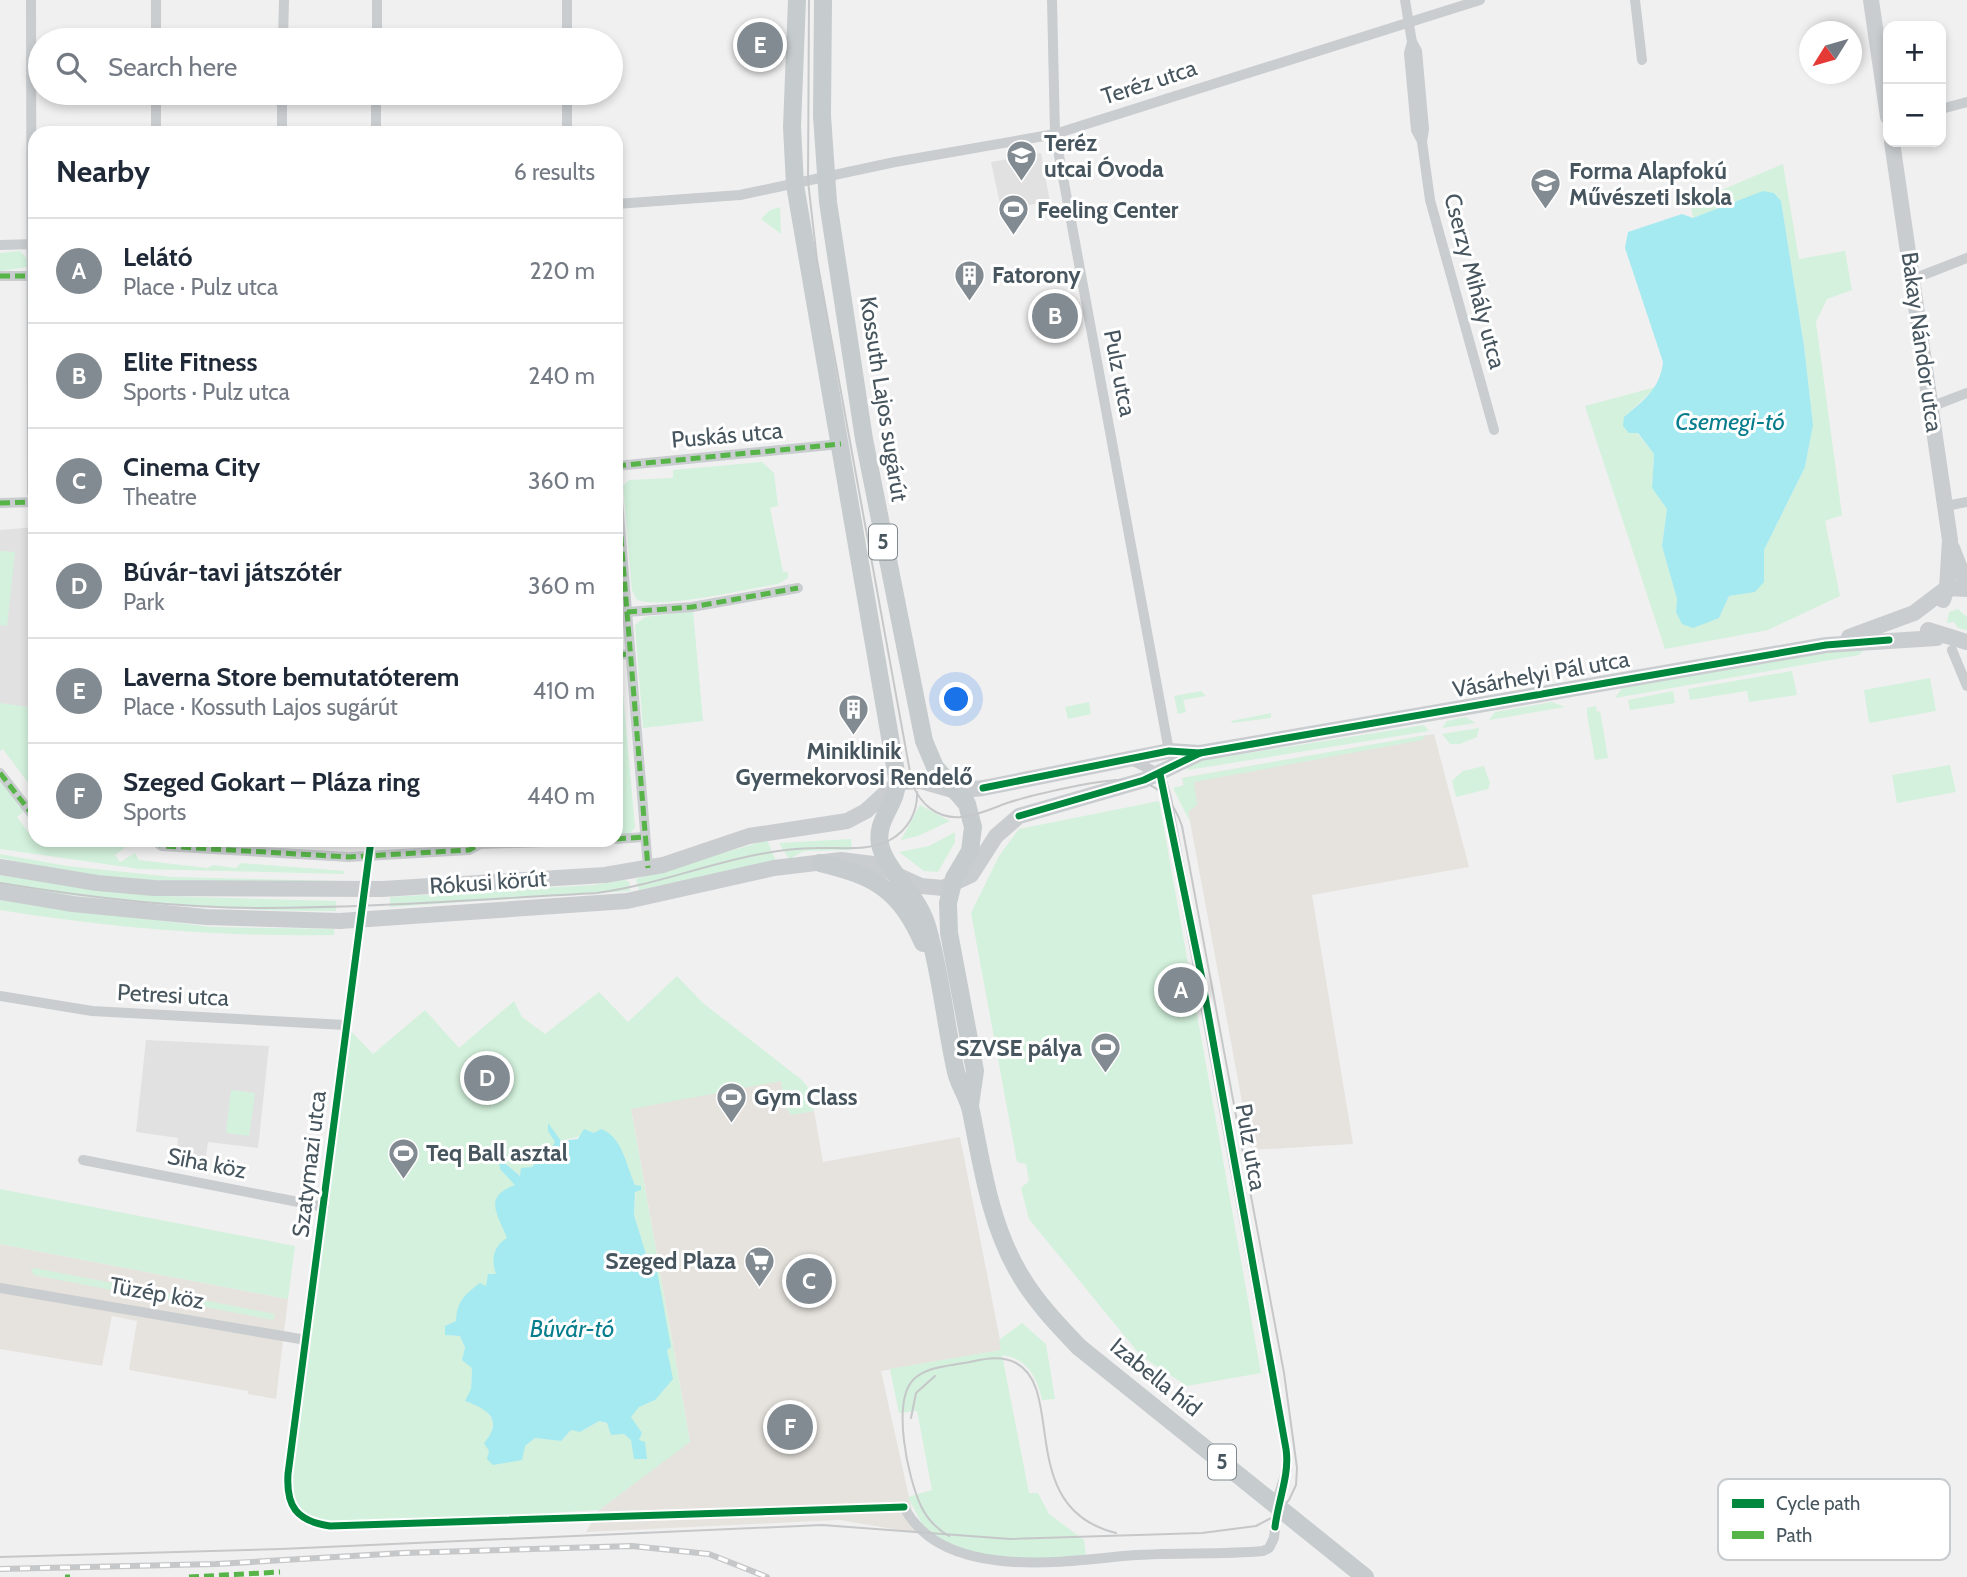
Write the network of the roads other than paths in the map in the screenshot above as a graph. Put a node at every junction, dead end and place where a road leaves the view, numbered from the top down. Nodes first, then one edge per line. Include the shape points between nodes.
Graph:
1 (31, 0) edge
2 (156, 0) edge
3 (284, 0) edge
4 (377, 0) edge
5 (566, 0) edge
6 (797, 0) edge
7 (823, 0) edge
8 (1052, 0) edge
9 (1480, 0) edge
10 (1635, 0) edge
11 (1871, 0) edge
12 (1408, 2) edge
13 (1410, 22) junction
14 (31, 28) edge
15 (156, 28) edge
16 (283, 28) edge
17 (377, 28) edge
18 (567, 28) edge
19 (1642, 60) dead end
20 (1883, 84) edge
21 (1967, 102) edge
22 (32, 105) edge
23 (156, 105) edge
24 (282, 105) edge
25 (376, 105) edge
26 (567, 105) edge
27 (1946, 108) edge
28 (32, 126) edge
29 (156, 126) edge
30 (282, 126) edge
31 (376, 126) edge
32 (567, 126) edge
33 (1055, 134) junction
34 (1893, 147) edge
35 (825, 177) junction
36 (795, 185) junction
37 (623, 203) edge
38 (28, 244) edge
39 (0, 245) edge
40 (1967, 258) edge
41 (0, 275) edge
42 (28, 276) edge
43 (1913, 279) junction
44 (1967, 393) edge
45 (1933, 406) junction
46 (1494, 430) dead end
47 (841, 444) junction
48 (623, 465) edge
49 (28, 501) edge
50 (1967, 502) edge
51 (0, 503) edge
52 (1945, 506) junction
53 (1950, 543) junction
54 (623, 563) edge
55 (798, 588) dead end
56 (1967, 588) edge
57 (1942, 599) junction
58 (1967, 600) edge
59 (627, 612) junction
60 (1893, 622) junction
61 (1935, 634) junction
62 (1967, 642) edge
63 (1826, 645) junction
64 (1959, 651) edge
65 (623, 654) edge
66 (630, 654) junction
67 (1967, 686) edge
68 (1169, 751) junction
69 (1200, 753) junction
70 (1128, 760) junction
71 (0, 773) edge
72 (1160, 774) junction
73 (897, 784) junction
74 (956, 791) junction
75 (28, 809) edge
76 (645, 837) junction
77 (623, 839) edge
78 (218, 847) edge
79 (370, 847) edge
80 (474, 847) edge
81 (369, 857) junction
82 (820, 863) junction
83 (0, 867) edge
84 (648, 868) junction
85 (898, 874) junction
86 (951, 886) junction
87 (363, 889) junction
88 (0, 892) edge
89 (360, 920) junction
90 (939, 982) junction
91 (0, 996) edge
92 (345, 1025) junction
93 (970, 1106) junction
94 (83, 1160) dead end
95 (324, 1207) junction
96 (0, 1288) edge
97 (306, 1340) junction
98 (1079, 1347) joint
99 (287, 1494) joint
100 (1365, 1577) edge

1 - 14 street
2 - 15 street
3 - 16 street
4 - 17 street
5 - 18 street
6 - 36 main road, Kossuth Lajos sugárút / 5 via 792,127
7 - 35 main road, Kossuth Lajos sugárút / 5
8 - 33 street, Pulz utca
9 - 13 street, Teréz utca
10 - 19 street
11 - 20 main road
12 - 13 street, Cserzy Mihály utca
13 - 33 street, Teréz utca
13 - 46 street, Cserzy Mihály utca via 1415,118 1430,200
21 - 27 street
22 - 28 street
23 - 29 street
24 - 30 street
25 - 31 street
26 - 32 street
33 - 35 street, Teréz utca
33 - 68 street, Pulz utca
34 - 43 main road, Bakay Nándor utca
35 - 36 street
35 - 74 main road, Kossuth Lajos sugárút / 5 via 864,439 924,741 935,768
36 - 37 street via 740,195
36 - 47 main road, Kossuth Lajos sugárút / 5
38 - 39 street
40 - 43 street
41 - 42 street
43 - 45 main road, Bakay Nándor utca
44 - 45 street
45 - 52 main road, Bakay Nándor utca
47 - 48 street, Puskás utca
47 - 73 main road, Kossuth Lajos sugárút / 5
49 - 51 street
50 - 52 street
52 - 53 main road, Bakay Nándor utca
53 - 56 main road, Bakay Nándor utca
53 - 57 main road, Bakay Nándor utca
54 - 59 street
55 - 59 street via 692,607
56 - 57 main road, Vásárhelyi Pál utca
57 - 58 main road, Vásárhelyi Pál utca
57 - 60 main road, Vásárhelyi Pál utca
57 - 60 main road, Vásárhelyi Pál utca via 1914,620
57 - 61 main road
59 - 66 street
60 - 63 main road, Vásárhelyi Pál utca
61 - 62 main road, Vásárhelyi Pál utca
61 - 63 main road, Vásárhelyi Pál utca
61 - 64 main road
63 - 69 main road, Vásárhelyi Pál utca
64 - 67 street
65 - 66 street
66 - 76 street
68 - 69 main road, Vásárhelyi Pál utca
68 - 70 main road, Vásárhelyi Pál utca
69 - 72 main road, Vásárhelyi Pál utca
70 - 72 street
70 - 74 main road, Vásárhelyi Pál utca
71 - 75 street
72 - 86 main road, Vásárhelyi Pál utca via 1019,816 996,836 971,874
72 - 99 street, Pulz utca via 1201,974 1286,1449 1287,1469 1273,1542 1263,1551 984,1568 963,1564 933,1548 904,1507 330,1526 302,1516
73 - 74 main road via 921,781
73 - 84 main road, Rókusi körút via 847,821 749,836
73 - 85 main road, Kossuth Lajos sugárút / 5 via 880,838 885,857
74 - 86 main road, Kossuth Lajos sugárút / 5 via 969,810 973,835
76 - 77 street
76 - 84 street
78 - 81 street, Rókusi körút
79 - 81 street, Szatymazi utca
80 - 81 street, Rókusi körút
81 - 87 street, Szatymazi utca
82 - 85 main road, Rókusi körút via 858,862
82 - 89 main road, Rókusi körút via 774,868 614,902
82 - 90 main road via 862,874 888,891 915,925
83 - 87 main road, Rókusi körút via 154,888
84 - 87 main road, Rókusi körút via 605,875
85 - 86 main road, Rókusi körút via 921,886
85 - 90 main road, Kossuth Lajos sugárút / 5 via 921,908
86 - 93 main road, Kossuth Lajos sugárút / 5 via 950,933 975,1071
87 - 89 street, Szatymazi utca
88 - 89 main road, Rókusi körút via 206,916
89 - 92 street, Szatymazi utca
90 - 93 main road, Kossuth Lajos sugárút / 5 via 956,1076
91 - 92 street, Petresi utca via 92,1012
92 - 95 street, Szatymazi utca
93 - 98 main road, Kossuth Lajos sugárút / 5 via 987,1190 1012,1261 1041,1306
94 - 95 street, Siha köz
95 - 97 street, Szatymazi utca
96 - 97 street, Tüzép köz
97 - 99 street, Szatymazi utca
98 - 100 main road, Izabella híd / 5, bridge

